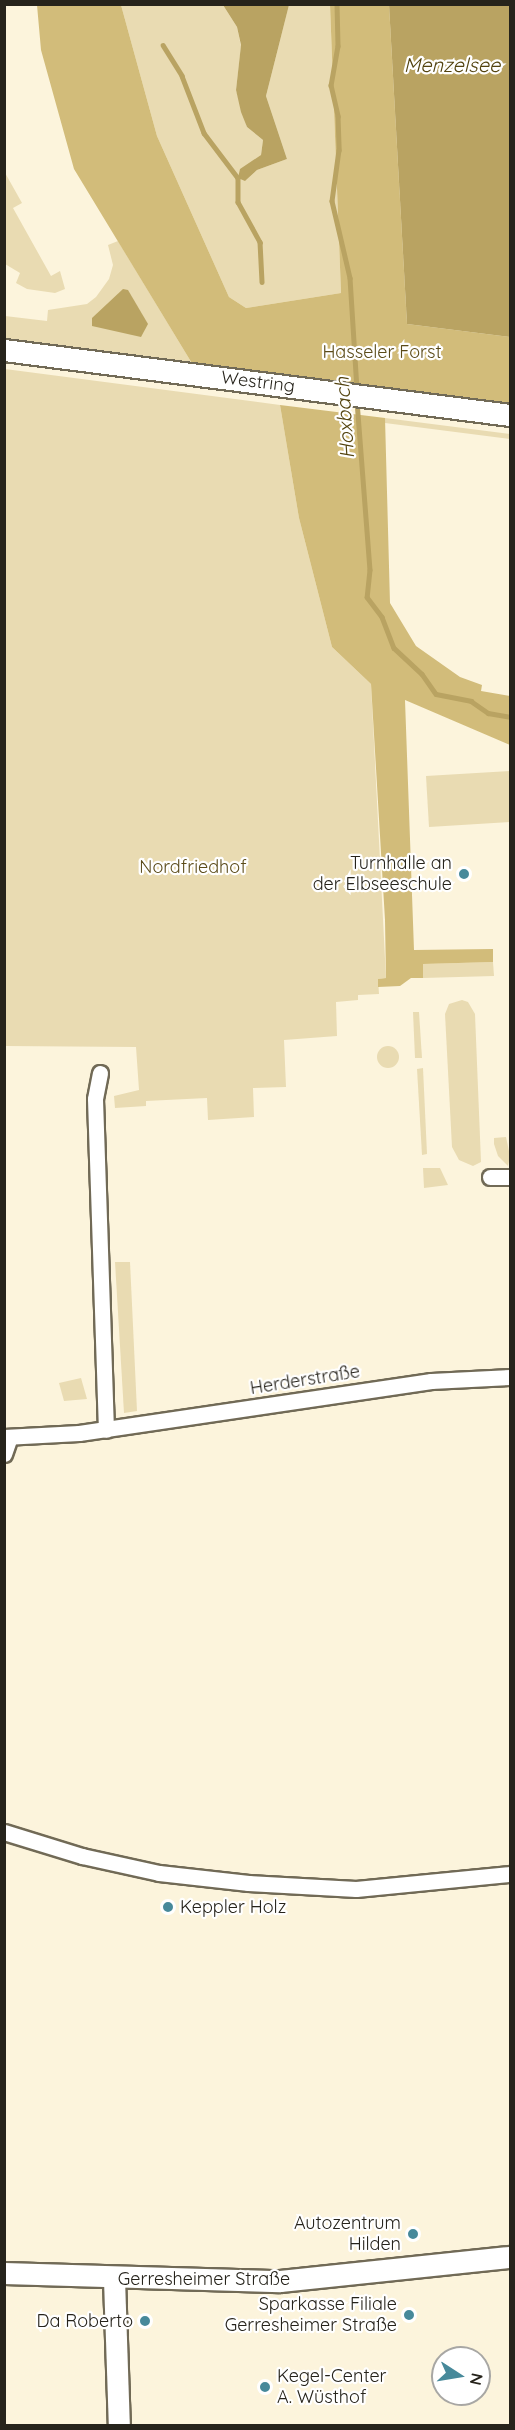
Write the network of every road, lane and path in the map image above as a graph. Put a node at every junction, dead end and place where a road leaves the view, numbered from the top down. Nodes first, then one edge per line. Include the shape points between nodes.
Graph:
1 (4, 350) edge
2 (510, 415) edge
3 (100, 1073) dead end
4 (510, 1176) edge
5 (490, 1177) dead end
6 (510, 1377) edge
7 (106, 1430) junction
8 (7, 1437) edge
9 (4, 1454) edge
10 (4, 1833) edge
11 (510, 1874) edge
12 (510, 2257) edge
13 (4, 2273) edge
14 (114, 2279) junction
15 (119, 2426) edge

1 - 2 street, Westring
3 - 7 street via 95,1098
4 - 5 street
6 - 7 street, Herderstraße via 431,1381
7 - 8 street, Herderstraße
8 - 9 street
10 - 11 street via 159,1873 249,1883 356,1889
12 - 14 street, Gerresheimer Straße via 280,2282
13 - 14 street, Gerresheimer Straße
14 - 15 street

